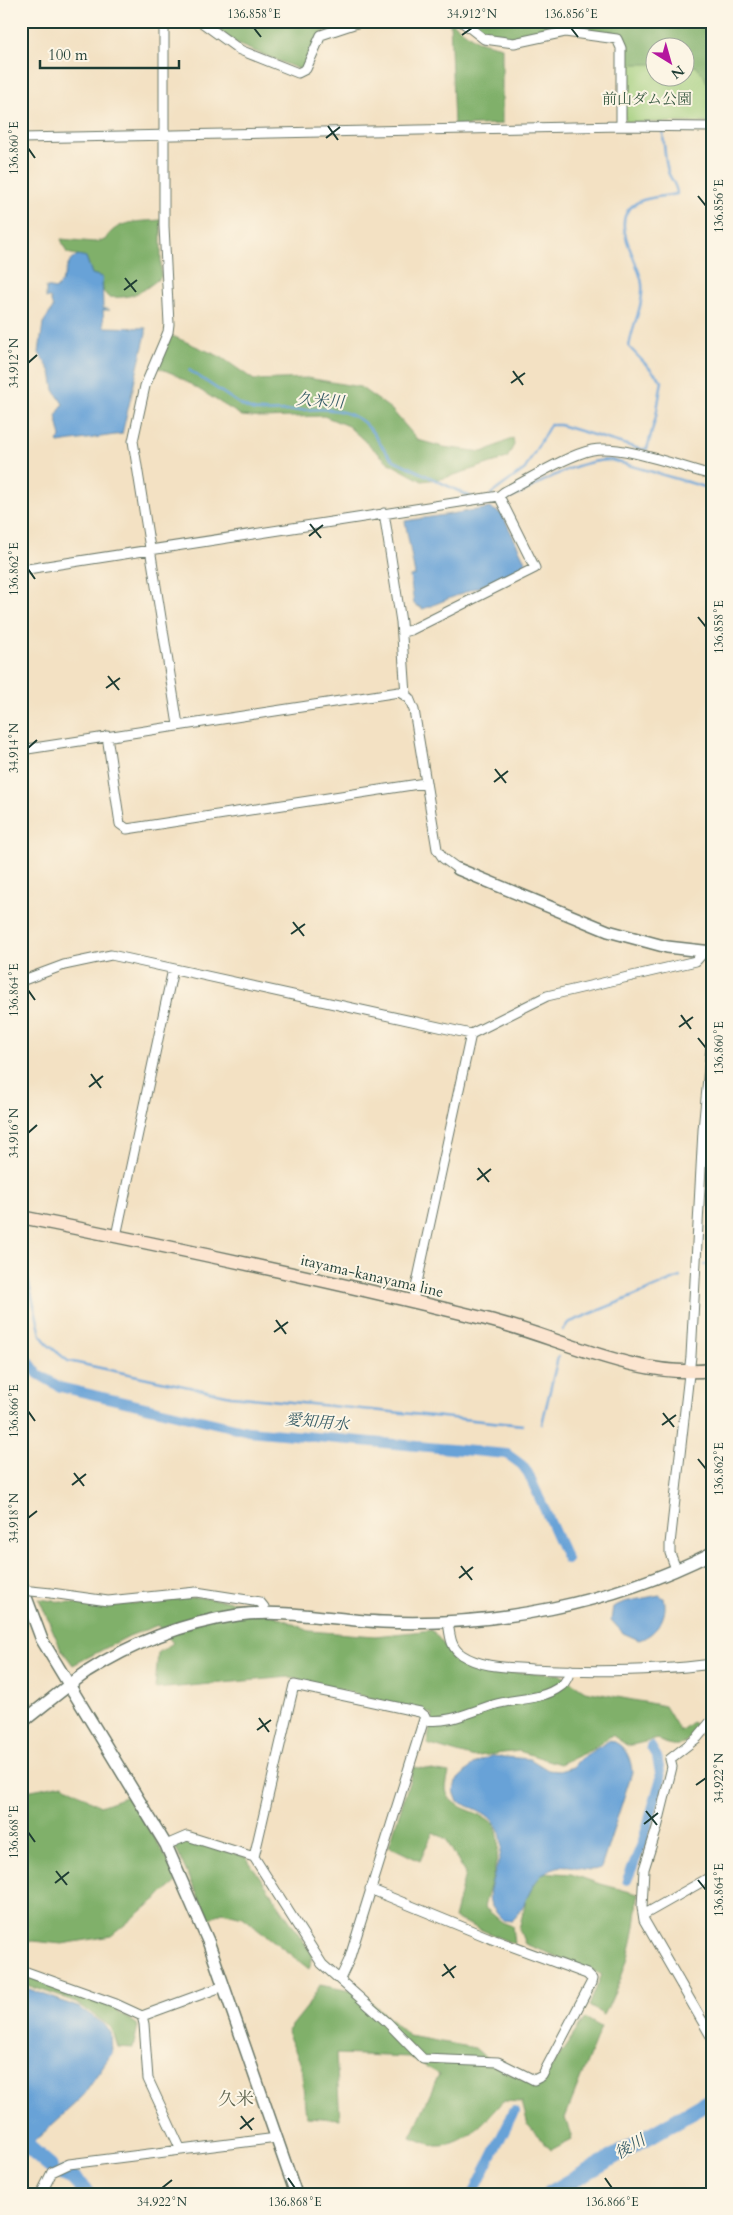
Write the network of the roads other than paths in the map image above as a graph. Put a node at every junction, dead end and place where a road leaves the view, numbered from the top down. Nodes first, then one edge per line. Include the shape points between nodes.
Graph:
1 (164, 21) edge
2 (200, 21) edge
3 (363, 21) edge
4 (461, 21) edge
5 (622, 126) junction
6 (712, 127) edge
7 (165, 135) junction
8 (21, 138) edge
9 (712, 475) edge
10 (499, 496) junction
11 (384, 513) junction
12 (150, 549) junction
13 (21, 570) edge
14 (402, 632) junction
15 (406, 695) junction
16 (178, 725) junction
17 (107, 736) junction
18 (21, 750) edge
19 (426, 783) junction
20 (458, 869) joint
21 (708, 952) edge
22 (173, 969) junction
23 (21, 982) edge
24 (472, 1034) junction
25 (712, 1036) edge
26 (21, 1217) edge
27 (116, 1236) junction
28 (413, 1301) junction
29 (712, 1370) edge
30 (689, 1372) junction
31 (712, 1553) edge
32 (676, 1570) junction
33 (21, 1584) edge
34 (21, 1590) edge
35 (263, 1614) junction
36 (448, 1622) junction
37 (712, 1664) edge
38 (571, 1670) junction
39 (70, 1685) junction
40 (425, 1716) junction
41 (712, 1720) edge
42 (21, 1723) edge
43 (166, 1845) junction
44 (254, 1857) junction
45 (712, 1876) edge
46 (370, 1889) junction
47 (645, 1914) junction
48 (21, 1970) edge
49 (340, 1980) junction
50 (224, 1986) junction
51 (142, 2016) junction
52 (712, 2038) edge
53 (276, 2138) junction
54 (181, 2150) junction
55 (41, 2194) edge
56 (296, 2194) edge

1 - 7 street
2 - 3 street via 240,50 298,73 306,69 321,35
4 - 5 street via 484,39 514,43 565,32 617,39 621,48
5 - 6 street
5 - 7 street
7 - 8 street
7 - 12 street via 168,332 144,386 133,441
9 - 10 street via 636,454 592,450
10 - 11 street
10 - 14 street via 535,568
11 - 12 street
11 - 14 street
12 - 13 street
12 - 16 street
14 - 15 street
15 - 16 street via 392,692
15 - 19 street via 414,710
16 - 17 street
17 - 18 street
17 - 19 street via 120,824 127,829
19 - 20 street via 437,849
20 - 21 street via 608,931 667,947
21 - 24 street via 696,961 547,996
22 - 23 street via 111,955 64,965
22 - 24 street
22 - 27 street
24 - 28 street
25 - 30 street via 702,1130
26 - 27 main road, itayama-kanayama line
27 - 28 main road, itayama-kanayama line
28 - 30 main road, itayama-kanayama line via 656,1370
29 - 30 main road, itayama-kanayama line
30 - 32 street via 670,1544
31 - 32 street
32 - 36 street via 575,1603 506,1616
33 - 39 street via 42,1640
34 - 35 street, bridge via 108,1601 196,1592 260,1602 264,1607
35 - 36 street via 384,1622
35 - 39 street via 210,1621 154,1638 127,1649
36 - 38 street via 453,1647 471,1660 503,1667
37 - 38 street via 645,1671
38 - 40 street via 563,1685 526,1700 493,1705 449,1720 425,1720
39 - 42 street
39 - 43 street
40 - 44 street via 420,1712 294,1685
40 - 46 street
41 - 47 street via 697,1738 670,1759 672,1767 668,1785 644,1869 642,1907
43 - 44 street via 187,1836
43 - 50 street via 197,1913
44 - 49 street via 322,1964
45 - 47 street
46 - 49 street
46 - 49 street via 587,1974 592,1979 591,1983 542,2076 534,2080 498,2062 423,2059
47 - 52 street via 644,1920
48 - 51 street
50 - 51 street
50 - 53 street
51 - 54 street via 148,2079
53 - 54 street
53 - 56 street
54 - 55 street via 69,2164 52,2172

